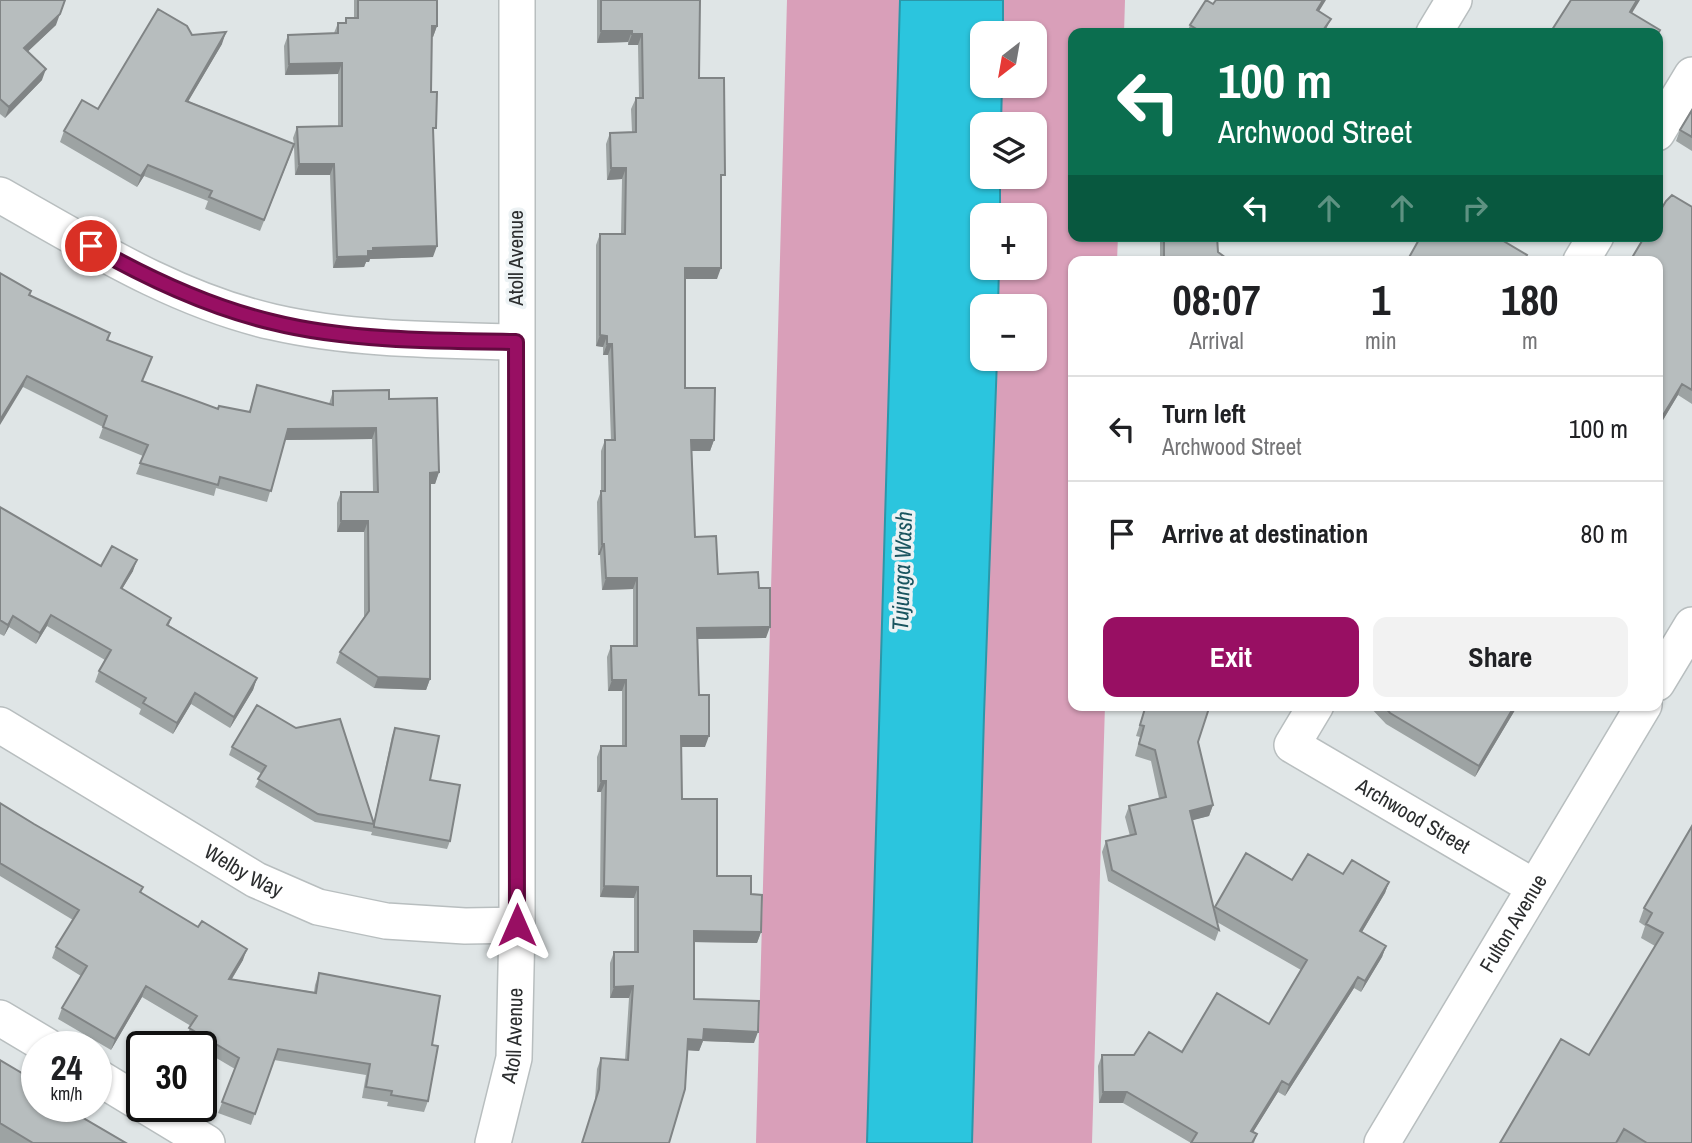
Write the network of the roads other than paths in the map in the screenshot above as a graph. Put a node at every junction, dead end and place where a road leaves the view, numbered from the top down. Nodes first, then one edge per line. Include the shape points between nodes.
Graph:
1 (517, 0) edge
2 (1454, 0) edge
3 (1437, 28) edge
4 (1692, 75) edge
5 (1663, 123) edge
6 (0, 195) edge
7 (516, 342) junction
8 (1692, 625) edge
9 (1663, 672) edge
10 (1312, 711) edge
11 (1639, 711) edge
12 (0, 725) edge
13 (1534, 887) junction
14 (517, 925) junction
15 (0, 1018) edge
16 (22, 1031) edge
17 (172, 1122) edge
18 (207, 1143) edge
19 (493, 1143) edge
20 (1381, 1143) edge

1 - 7 street, Atoll Avenue
2 - 3 street
4 - 5 street
6 - 7 street via 114,259 197,298 273,322 351,334
7 - 14 street, Atoll Avenue
8 - 9 street
10 - 13 street, Archwood Street via 1292,745
11 - 13 street, Fulton Avenue
12 - 14 street, Welby Way via 256,880 318,907 386,921
13 - 20 street, Fulton Avenue
14 - 19 street, Atoll Avenue via 514,1058
15 - 16 street
17 - 18 street

